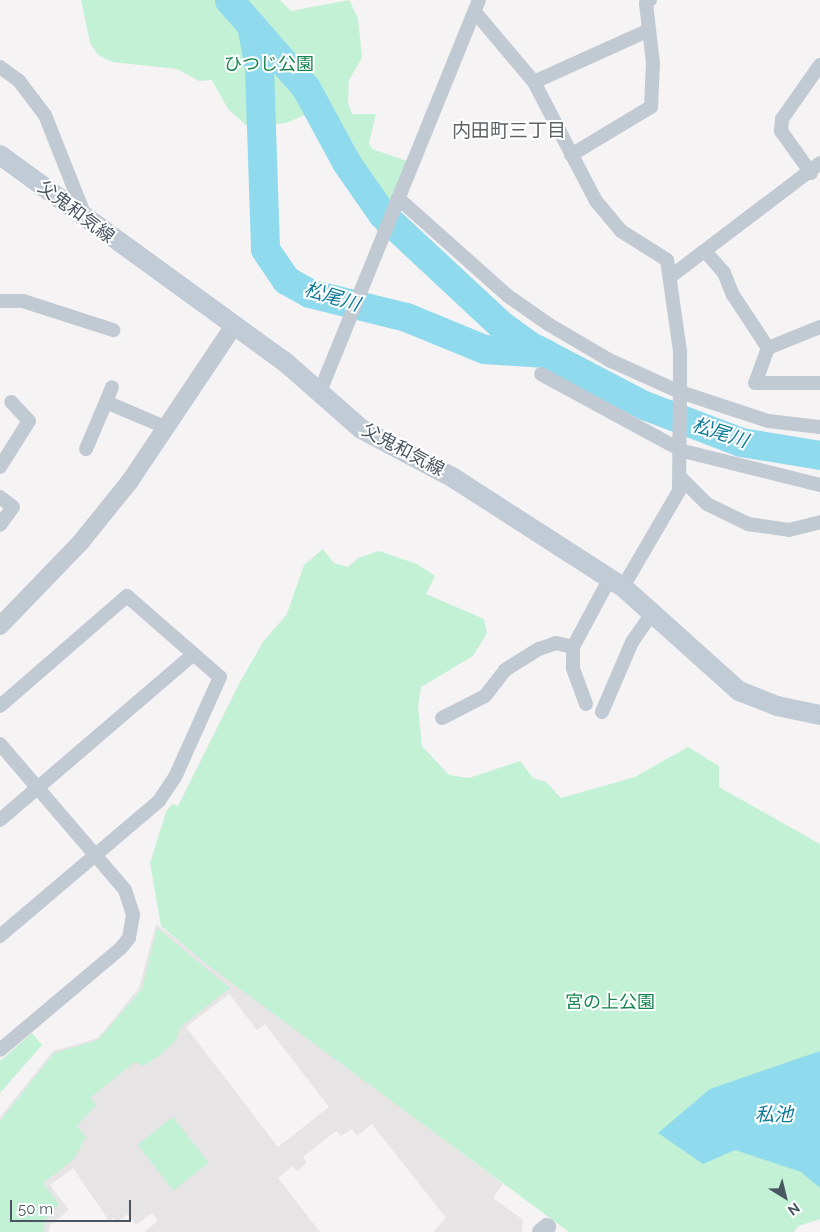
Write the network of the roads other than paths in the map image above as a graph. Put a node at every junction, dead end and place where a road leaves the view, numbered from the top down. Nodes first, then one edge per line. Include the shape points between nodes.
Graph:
1 (650, 0) edge
2 (477, 6) edge
3 (649, 30) junction
4 (820, 65) edge
5 (0, 67) edge
6 (534, 82) junction
7 (0, 155) edge
8 (571, 155) junction
9 (816, 168) edge
10 (396, 202) junction
11 (86, 219) junction
12 (705, 251) junction
13 (670, 277) junction
14 (0, 301) edge
15 (820, 326) edge
16 (234, 327) junction
17 (113, 330) dead end
18 (768, 348) junction
19 (541, 374) dead end
20 (820, 383) edge
21 (112, 387) dead end
22 (319, 394) junction
23 (681, 397) junction
24 (11, 402) dead end
25 (106, 402) junction
26 (820, 427) edge
27 (167, 428) junction
28 (683, 447) junction
29 (86, 449) dead end
30 (0, 467) edge
31 (682, 479) junction
32 (820, 485) edge
33 (0, 497) edge
34 (820, 522) edge
35 (0, 525) edge
36 (616, 582) junction
37 (653, 612) junction
38 (0, 626) edge
39 (572, 648) junction
40 (194, 654) junction
41 (586, 704) dead end
42 (0, 706) edge
43 (602, 712) dead end
44 (820, 715) edge
45 (442, 718) dead end
46 (0, 744) edge
47 (38, 787) junction
48 (0, 820) edge
49 (96, 854) junction
50 (0, 936) edge
51 (0, 1050) edge

1 - 3 street via 646,3
2 - 6 street
2 - 10 street
3 - 6 street
3 - 8 street via 651,107
4 - 9 street via 782,118 781,131
5 - 11 street via 19,82 44,115
6 - 8 street
7 - 11 main road, 父鬼和気線
8 - 13 street via 596,201 621,231 661,252
9 - 12 street
10 - 22 street
10 - 23 street via 508,296 548,324
11 - 16 main road, 父鬼和気線
12 - 13 street
12 - 18 street via 724,273 732,295
13 - 23 street
14 - 17 street via 23,301
15 - 18 street
16 - 22 main road, 父鬼和気線 via 284,361
16 - 27 street
18 - 20 street via 755,383
19 - 28 street
21 - 25 street
22 - 36 main road, 父鬼和気線 via 361,429 452,477
23 - 26 street via 768,421
23 - 28 street
24 - 30 street via 30,421
25 - 27 street
25 - 29 street
27 - 38 street via 80,543
28 - 31 street
28 - 32 street
31 - 34 street via 707,504 748,524 789,530
31 - 36 street
33 - 35 street via 13,507
36 - 37 main road, 父鬼和気線
36 - 39 street
37 - 43 street via 632,642
37 - 44 main road, 父鬼和気線 via 739,691 777,706
39 - 41 street via 573,668
39 - 45 street via 556,643 539,649 505,670 485,696
40 - 42 street via 127,596
40 - 47 street
40 - 49 street via 220,676 175,777 159,801
46 - 47 street
47 - 48 street
47 - 49 street
49 - 50 street
49 - 51 street via 130,903 129,938

